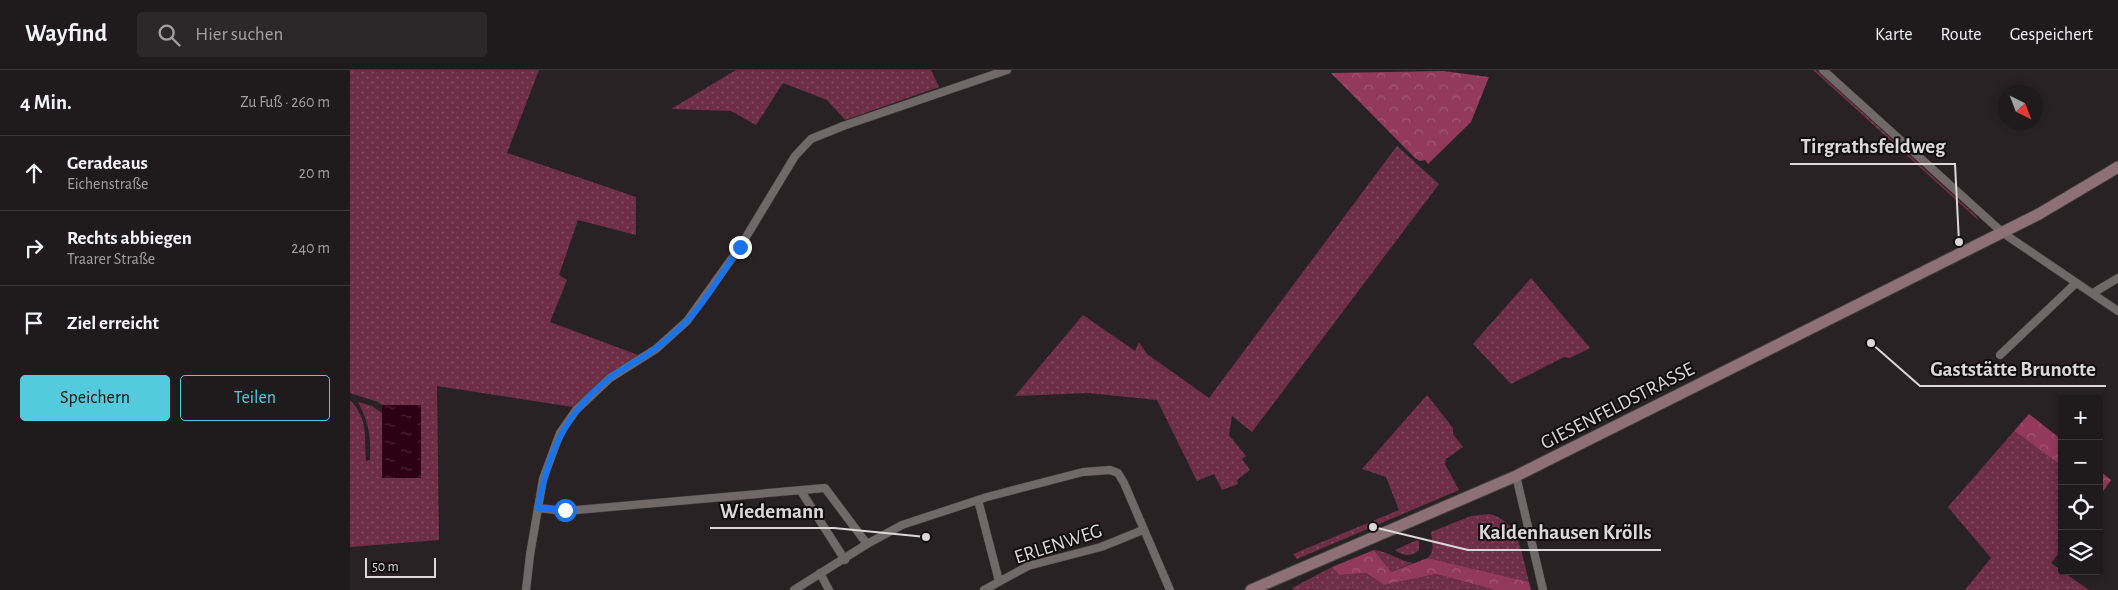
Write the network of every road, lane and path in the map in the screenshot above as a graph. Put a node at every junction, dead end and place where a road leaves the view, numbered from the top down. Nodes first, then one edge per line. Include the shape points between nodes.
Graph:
1 (1002, 70) edge
2 (1007, 70) edge
3 (1824, 70) edge
4 (2118, 168) edge
5 (1998, 235) junction
6 (2118, 278) edge
7 (2076, 283) junction
8 (2093, 293) junction
9 (2118, 311) edge
10 (2000, 355) dead end
11 (1516, 476) junction
12 (801, 491) junction
13 (978, 500) junction
14 (538, 508) junction
15 (1143, 530) junction
16 (867, 544) junction
17 (845, 560) junction
18 (820, 573) junction
19 (998, 581) junction
20 (526, 590) edge
21 (794, 590) edge
22 (828, 590) edge
23 (984, 590) edge
24 (1170, 590) edge
25 (1251, 590) edge
26 (1543, 590) edge

1 - 2 street
1 - 14 street via 811,138 795,156 740,247 687,321 656,349 610,378 576,410 560,433 543,479
3 - 5 street
4 - 5 main road, GIESENFELDSTRASSE
5 - 7 street
5 - 11 main road, GIESENFELDSTRASSE
6 - 8 street
7 - 8 street
7 - 10 street
8 - 9 street
11 - 25 main road, GIESENFELDSTRASSE
11 - 26 street
12 - 14 street via 565,510
12 - 16 street via 825,488
12 - 17 street
13 - 15 street via 1083,472 1110,470 1118,473 1124,482
13 - 16 street via 902,525
13 - 19 street
14 - 20 street
15 - 19 street, ERLENWEG via 1101,547 1028,566
15 - 24 street
16 - 17 street
17 - 18 street
18 - 21 street
18 - 22 street
19 - 23 street, ERLENWEG

